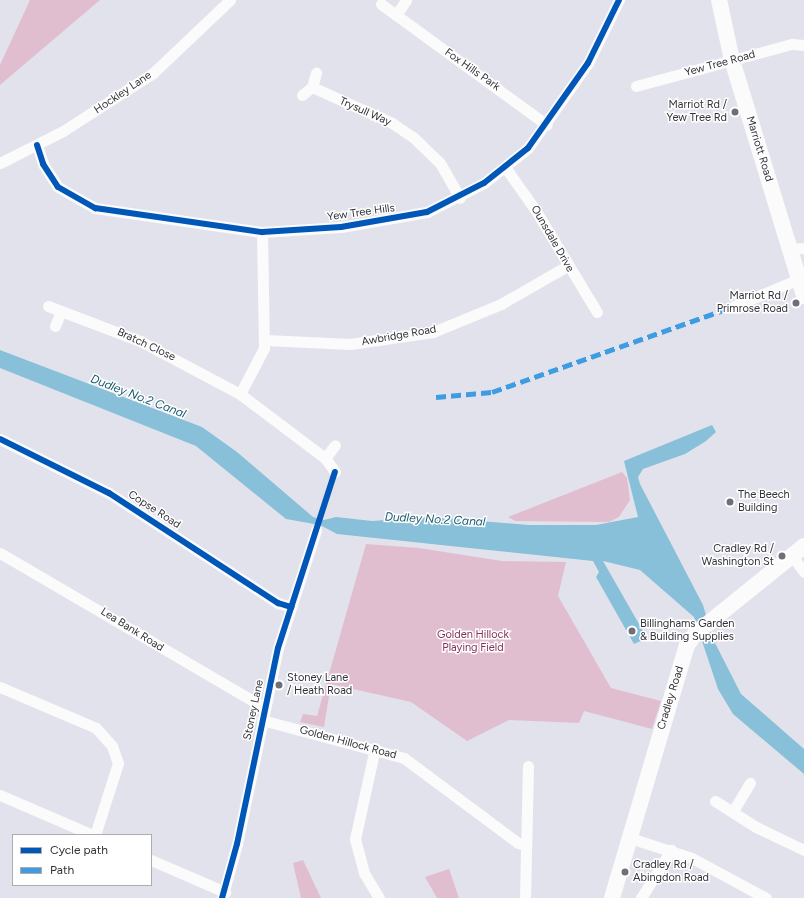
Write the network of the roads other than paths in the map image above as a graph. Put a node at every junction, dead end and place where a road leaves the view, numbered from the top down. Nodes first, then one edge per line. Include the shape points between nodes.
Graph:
1 (230, 0) edge
2 (406, 0) edge
3 (619, 0) edge
4 (719, 0) edge
5 (381, 4) dead end
6 (396, 15) junction
7 (804, 45) edge
8 (732, 60) junction
9 (316, 73) dead end
10 (312, 86) junction
11 (636, 86) dead end
12 (302, 95) dead end
13 (547, 125) junction
14 (37, 145) junction
15 (0, 163) edge
16 (505, 167) junction
17 (460, 198) junction
18 (262, 232) junction
19 (797, 248) edge
20 (567, 266) junction
21 (799, 279) junction
22 (804, 296) edge
23 (48, 306) dead end
24 (732, 307) dead end
25 (61, 311) junction
26 (597, 312) dead end
27 (55, 326) dead end
28 (265, 340) junction
29 (240, 394) junction
30 (0, 439) edge
31 (336, 445) dead end
32 (325, 458) junction
33 (336, 472) dead end
34 (316, 530) dead end
35 (798, 551) edge
36 (0, 553) edge
37 (804, 572) edge
38 (291, 607) junction
39 (0, 687) edge
40 (264, 707) junction
41 (262, 720) junction
42 (376, 748) junction
43 (528, 766) dead end
44 (750, 783) dead end
45 (0, 795) edge
46 (715, 801) dead end
47 (733, 811) junction
48 (92, 834) edge
49 (94, 834) edge
50 (630, 838) junction
51 (526, 845) junction
52 (671, 850) junction
53 (804, 850) edge
54 (152, 860) edge
55 (223, 895) edge
56 (379, 898) edge
57 (525, 898) edge
58 (612, 898) edge
59 (641, 898) edge
60 (766, 898) edge

1 - 14 street, Hockley Lane via 153,73
2 - 6 street
3 - 13 street, Yew Tree Hills via 588,63
4 - 8 main road, Marriott Road
5 - 6 street, Fox Hills Park
6 - 13 street, Fox Hills Park
7 - 8 street, Yew Tree Road via 792,44
8 - 11 street, Yew Tree Road
8 - 19 main road, Marriott Road
9 - 10 street
10 - 12 street
10 - 17 street, Trysull Way via 392,123 413,137 440,163
13 - 16 street, Yew Tree Hills
14 - 15 street, Hockley Lane
14 - 18 street, Yew Tree Hills via 43,164 58,187 95,208
16 - 17 street, Yew Tree Hills
16 - 20 street, Ounsdale Drive via 536,211
17 - 18 street, Yew Tree Hills via 427,212 379,222
18 - 28 street
19 - 21 main road, Marriott Road
20 - 26 street, Ounsdale Drive
20 - 28 street, Awbridge Road via 501,304 433,332 350,344
21 - 22 main road, Marriott Road
21 - 24 street
23 - 25 street, Bratch Close
25 - 27 street
25 - 29 street, Bratch Close via 140,341
28 - 29 street via 260,358
29 - 32 street, Bratch Close
30 - 38 street, Copse Road via 109,493 278,603
31 - 32 street
32 - 33 street, Bratch Close
34 - 38 street, Stoney Lane
35 - 37 street
35 - 50 main road, Cradley Road via 695,634 685,652
36 - 40 street, Lea Bank Road
38 - 40 street, Stoney Lane
39 - 49 street via 96,728 112,746 118,764
40 - 41 street, Stoney Lane
41 - 42 street, Golden Hillock Road
41 - 55 street, Stoney Lane
42 - 51 street, Golden Hillock Road via 424,770 494,826
42 - 56 street via 355,839 364,873
43 - 51 street
44 - 47 street
45 - 48 street
46 - 47 street
47 - 53 street via 756,827
50 - 52 street
50 - 58 main road, Cradley Road
51 - 57 street
52 - 59 street
52 - 60 street
54 - 55 street

